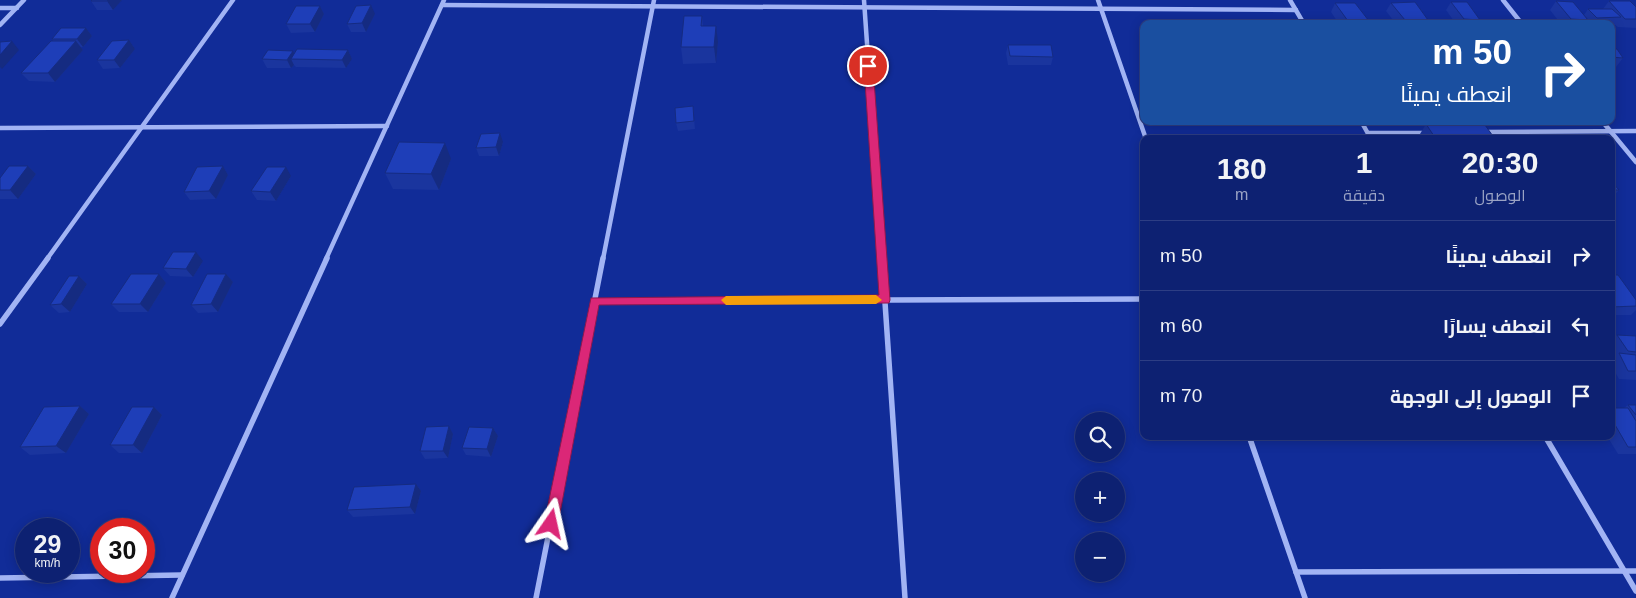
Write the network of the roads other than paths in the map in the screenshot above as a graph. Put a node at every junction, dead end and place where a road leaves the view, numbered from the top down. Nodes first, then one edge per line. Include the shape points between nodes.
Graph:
1 (24, 0) edge
2 (233, 0) edge
3 (654, 0) edge
4 (864, 0) edge
5 (1098, 0) edge
6 (1290, 0) edge
7 (1503, 0) edge
8 (443, 3) edge
9 (652, 7) junction
10 (0, 8) edge
11 (17, 8) junction
12 (864, 8) junction
13 (1101, 9) junction
14 (1296, 10) junction
15 (1302, 20) edge
16 (1519, 20) edge
17 (0, 25) edge
18 (1140, 122) edge
19 (1363, 125) edge
20 (1605, 125) edge
21 (386, 126) junction
22 (0, 128) edge
23 (140, 128) junction
24 (1610, 131) junction
25 (1636, 131) edge
26 (1474, 132) edge
27 (1368, 133) joint
28 (1436, 133) edge
29 (1613, 135) edge
30 (1615, 137) edge
31 (1636, 162) edge
32 (1140, 299) edge
33 (884, 300) junction
34 (595, 301) junction
35 (0, 324) edge
36 (1250, 440) edge
37 (1547, 440) edge
38 (1624, 571) junction
39 (1636, 571) edge
40 (1296, 572) junction
41 (182, 576) junction
42 (0, 578) edge
43 (1636, 591) edge
44 (172, 598) edge
45 (536, 598) edge
46 (905, 598) edge
47 (1304, 598) edge

1 - 11 street
2 - 23 street
3 - 9 street
4 - 12 street
5 - 13 street
6 - 14 street
7 - 16 street
8 - 9 street
8 - 21 street
9 - 12 street
9 - 34 street
10 - 11 street
11 - 17 street
12 - 13 street
12 - 33 street
13 - 14 street
13 - 18 street
14 - 15 street
19 - 27 street
20 - 24 street
21 - 23 street
21 - 41 street
22 - 23 street
23 - 35 street
24 - 25 street
24 - 26 street
24 - 29 street
27 - 28 street
30 - 31 street
32 - 33 street
33 - 34 street
33 - 46 street
34 - 45 street
36 - 40 street
37 - 38 street
38 - 39 street
38 - 40 street
38 - 43 street
40 - 47 street
41 - 42 street
41 - 44 street

